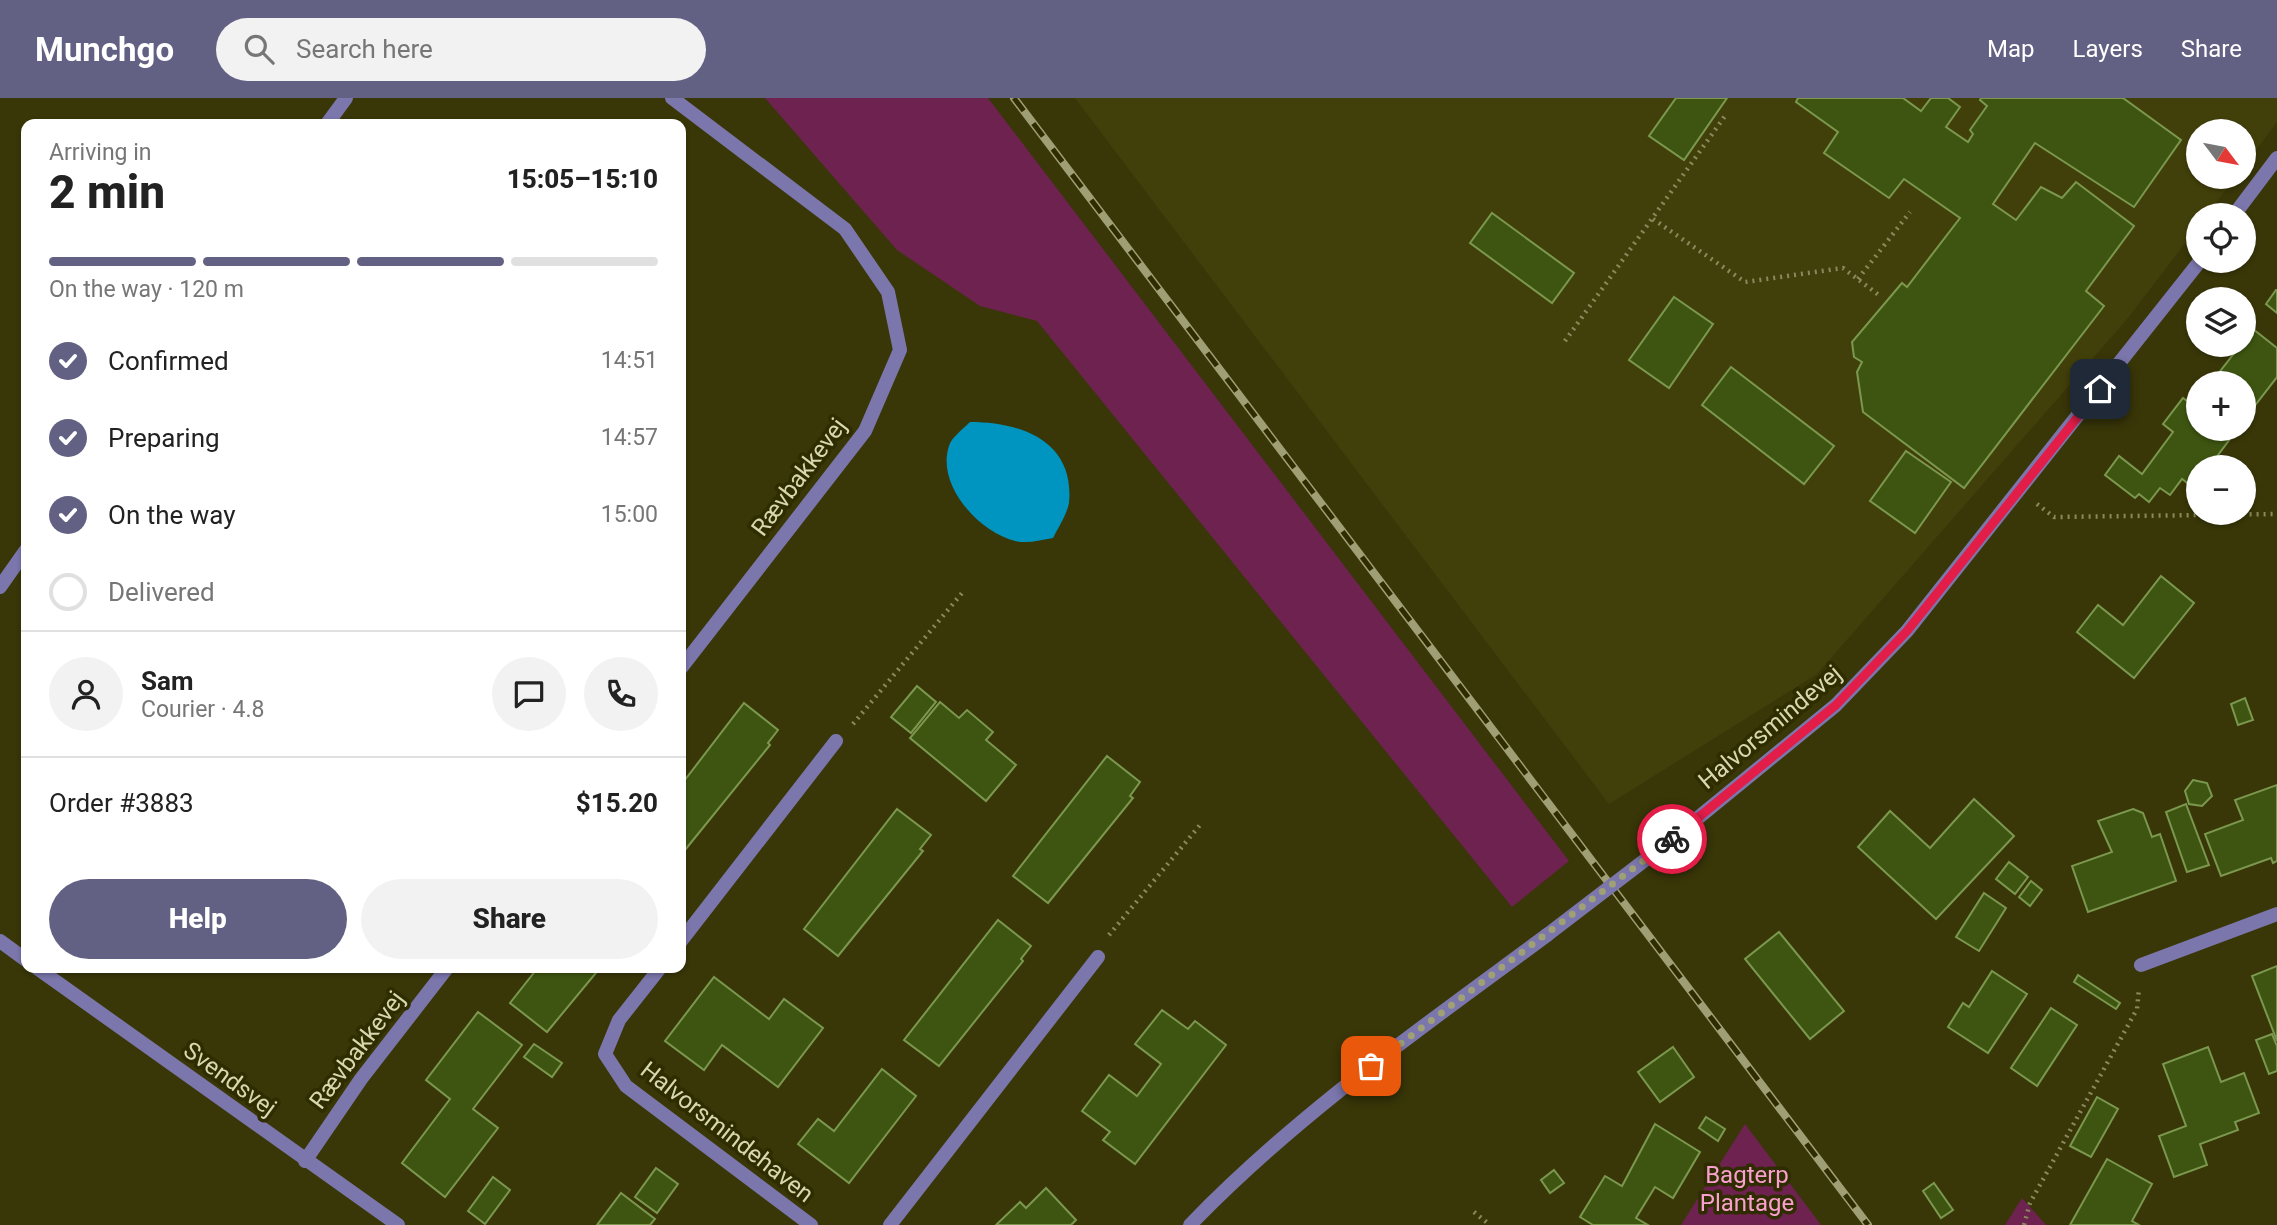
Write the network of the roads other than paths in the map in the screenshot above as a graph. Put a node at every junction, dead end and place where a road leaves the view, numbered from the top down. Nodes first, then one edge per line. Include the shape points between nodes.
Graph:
1 (345, 98) edge
2 (673, 98) edge
3 (330, 119) edge
4 (2277, 158) edge
5 (2243, 203) edge
6 (2191, 273) edge
7 (21, 557) edge
8 (0, 587) edge
9 (686, 662) edge
10 (836, 741) road end
11 (2277, 914) edge
12 (686, 935) edge
13 (0, 941) edge
14 (21, 956) edge
15 (1098, 957) road end
16 (2141, 965) road end
17 (44, 973) edge
18 (443, 973) edge
19 (656, 973) edge
20 (305, 1161) junction
21 (398, 1225) edge
22 (811, 1225) edge
23 (890, 1225) edge
24 (1190, 1225) edge

1 - 3 street
2 - 9 street, Rævbakkevej via 845,229 888,292 900,350 865,431
4 - 5 street
6 - 24 street, Halvorsmindevej, bridge via 1907,631 1836,705 1666,844 1349,1082
7 - 8 street
10 - 12 street
11 - 16 street
13 - 14 street
15 - 23 street
17 - 20 street, Svendsvej
18 - 20 street, Rævbakkevej
19 - 22 street, Halvorsmindehaven via 619,1020 605,1054 626,1086
20 - 21 street, Svendsvej

